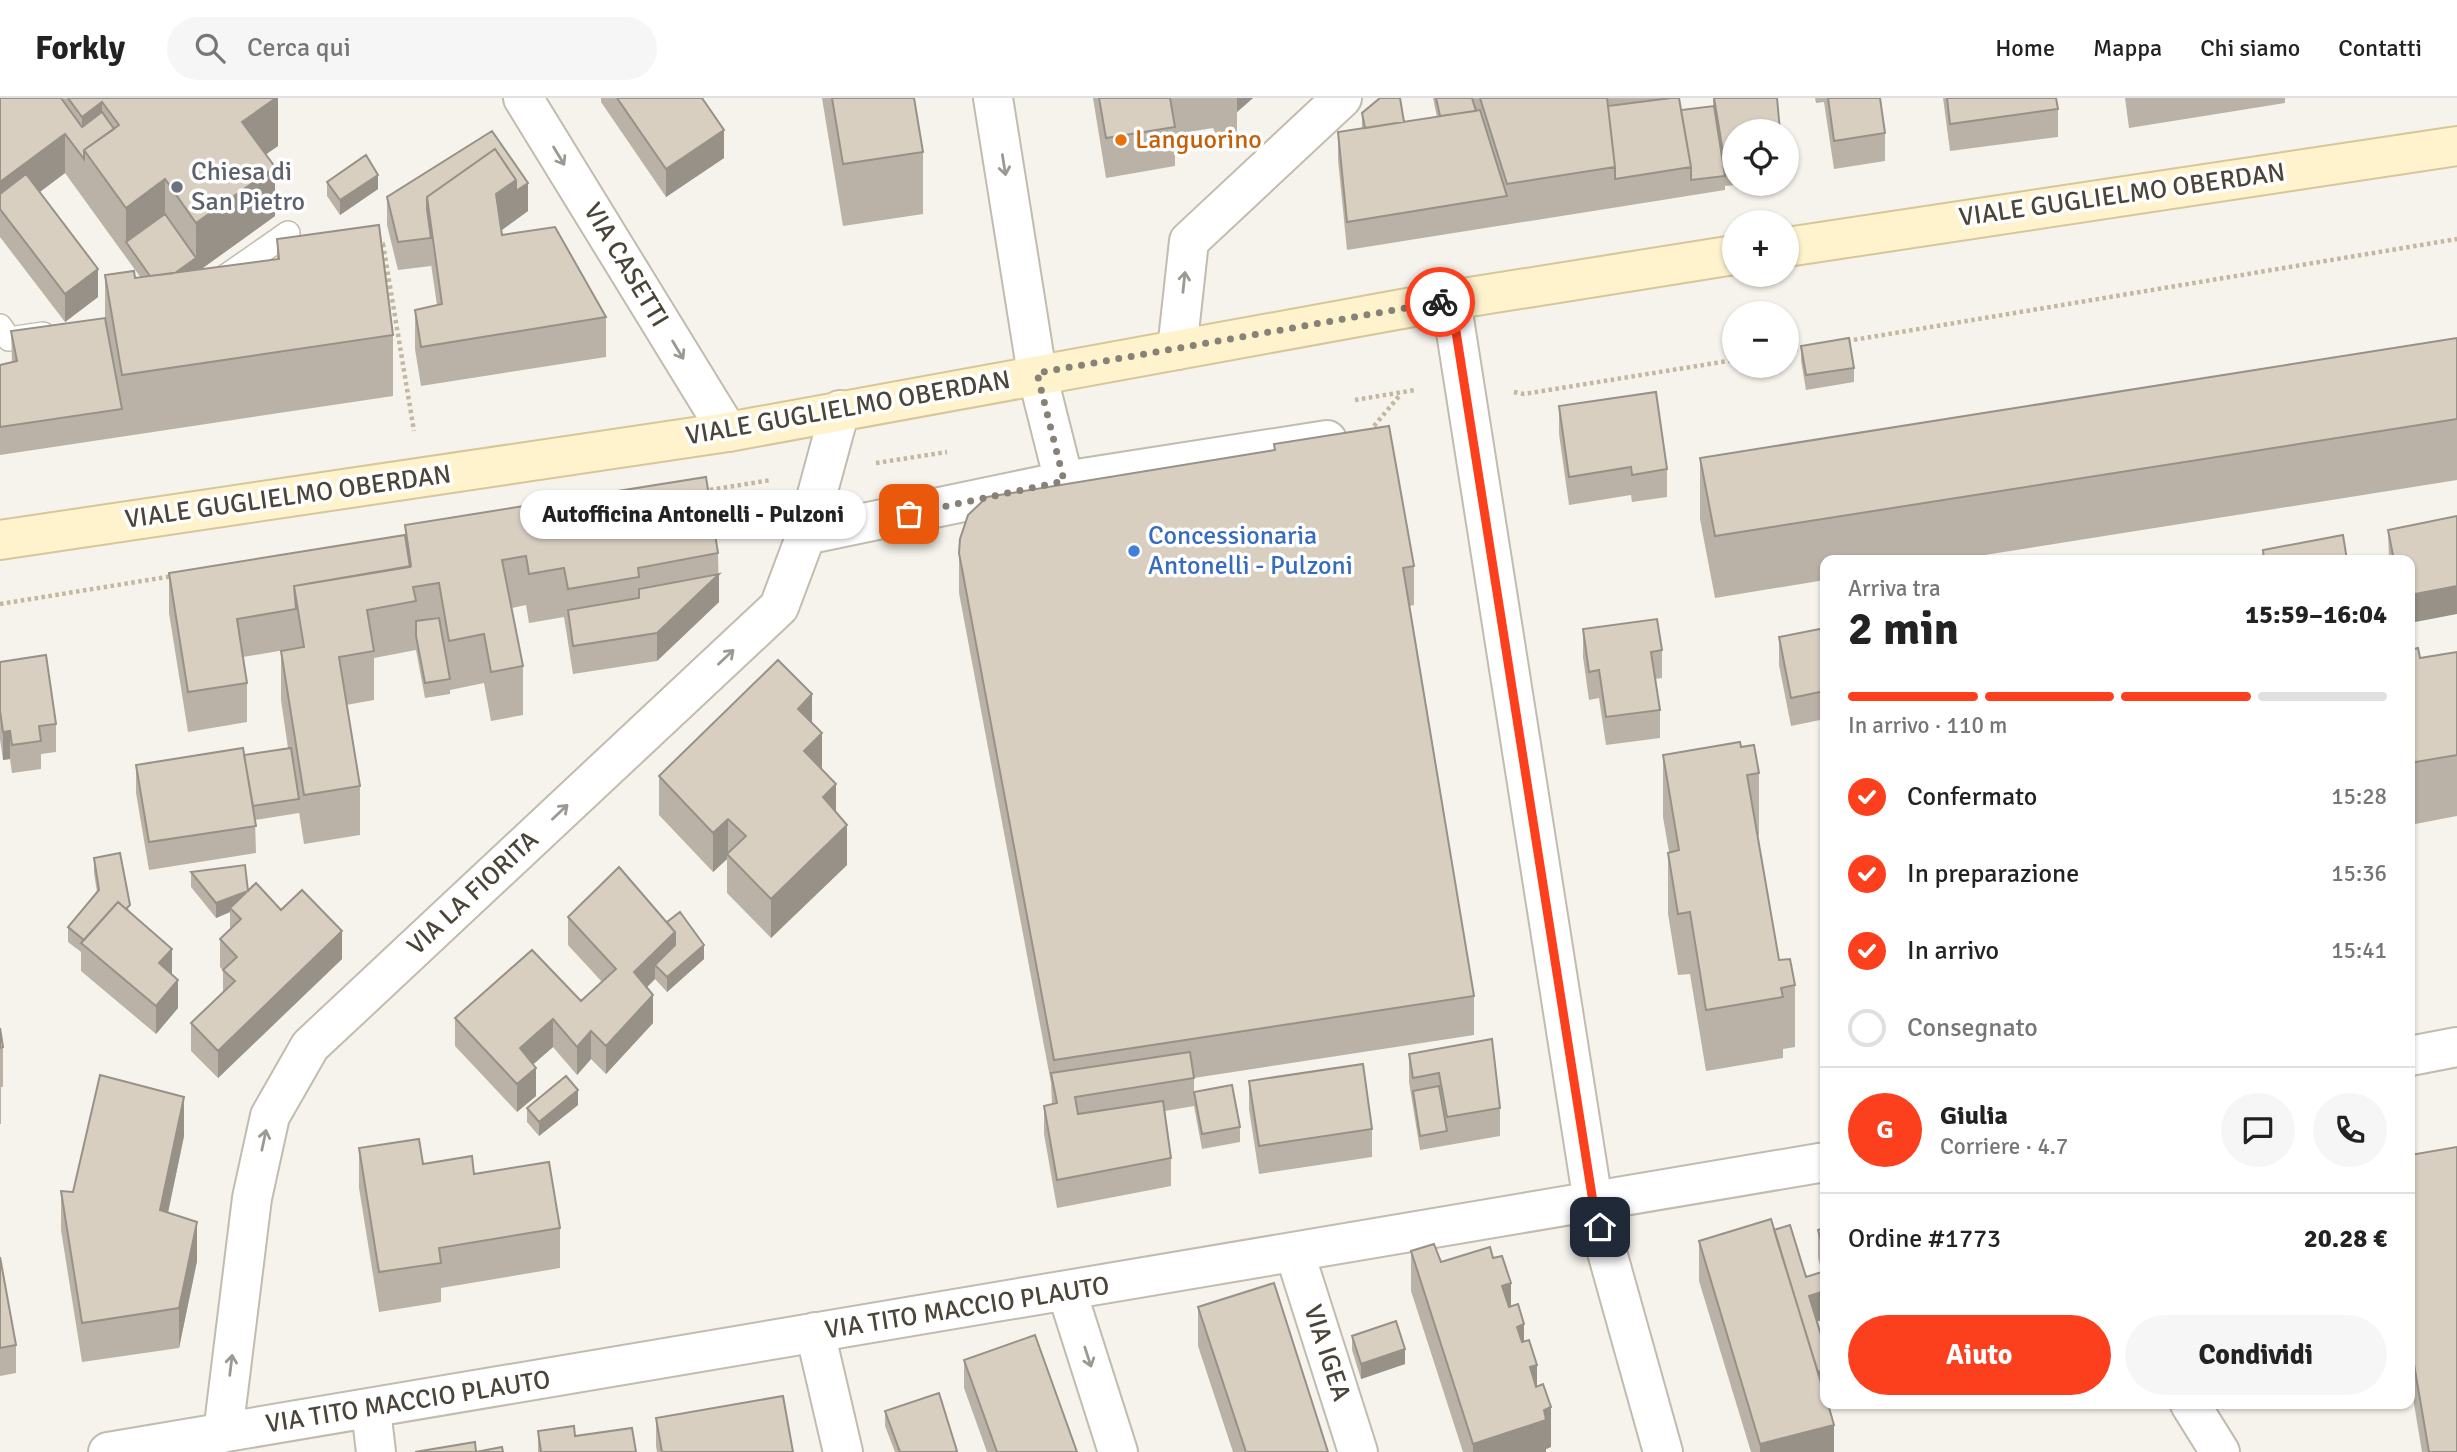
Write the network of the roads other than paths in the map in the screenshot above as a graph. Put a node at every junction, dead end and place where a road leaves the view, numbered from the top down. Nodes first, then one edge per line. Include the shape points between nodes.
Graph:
1 (523, 98) edge
2 (993, 98) edge
3 (1342, 98) edge
4 (2457, 146) edge
5 (288, 233) dead end
6 (1799, 245) edge
7 (1722, 257) edge
8 (201, 293) edge
9 (1451, 300) junction
10 (0, 326) edge
11 (62, 331) edge
12 (1177, 350) junction
13 (1037, 373) junction
14 (840, 410) junction
15 (728, 432) junction
16 (1367, 434) edge
17 (1064, 481) junction
18 (806, 535) junction
19 (0, 540) edge
20 (2457, 1047) edge
21 (2415, 1055) edge
22 (1820, 1163) edge
23 (1593, 1202) junction
24 (1295, 1254) junction
25 (1067, 1292) junction
26 (815, 1332) junction
27 (2193, 1409) edge
28 (371, 1410) junction
29 (223, 1433) junction
30 (108, 1452) edge
31 (376, 1452) edge
32 (843, 1452) edge
33 (1118, 1452) edge
34 (1358, 1452) edge
35 (1663, 1452) edge
36 (2220, 1452) edge

1 -> 15 street, VIA CASETTI
2 -> 13 street
12 -> 3 street via 1189,241
4 - 6 main road, VIALE GUGLIELMO OBERDAN
5 - 8 lane
7 - 9 main road, VIALE GUGLIELMO OBERDAN
9 - 12 main road, VIALE GUGLIELMO OBERDAN
9 - 23 street
10 - 11 lane via 9,339
12 - 13 main road, VIALE GUGLIELMO OBERDAN
13 - 14 main road, VIALE GUGLIELMO OBERDAN
13 - 17 street
14 - 15 main road, VIALE GUGLIELMO OBERDAN
14 - 18 street, VIA LA FIORITA
15 - 19 main road, VIALE GUGLIELMO OBERDAN
16 - 17 street
17 - 18 street
29 -> 18 street, VIA LA FIORITA via 252,1198 270,1116 310,1046 779,607
20 - 21 street
22 - 23 street, VIA TITO MACCIO PLAUTO
23 - 24 street, VIA TITO MACCIO PLAUTO
23 - 35 street
24 - 25 street, VIA TITO MACCIO PLAUTO
24 - 34 street, VIA IGEA
25 - 26 street, VIA TITO MACCIO PLAUTO
25 -> 33 street
26 - 28 street, VIA TITO MACCIO PLAUTO
26 - 32 street
27 - 36 street
28 - 29 street, VIA TITO MACCIO PLAUTO
28 - 31 street
29 - 30 street, VIA TITO MACCIO PLAUTO

